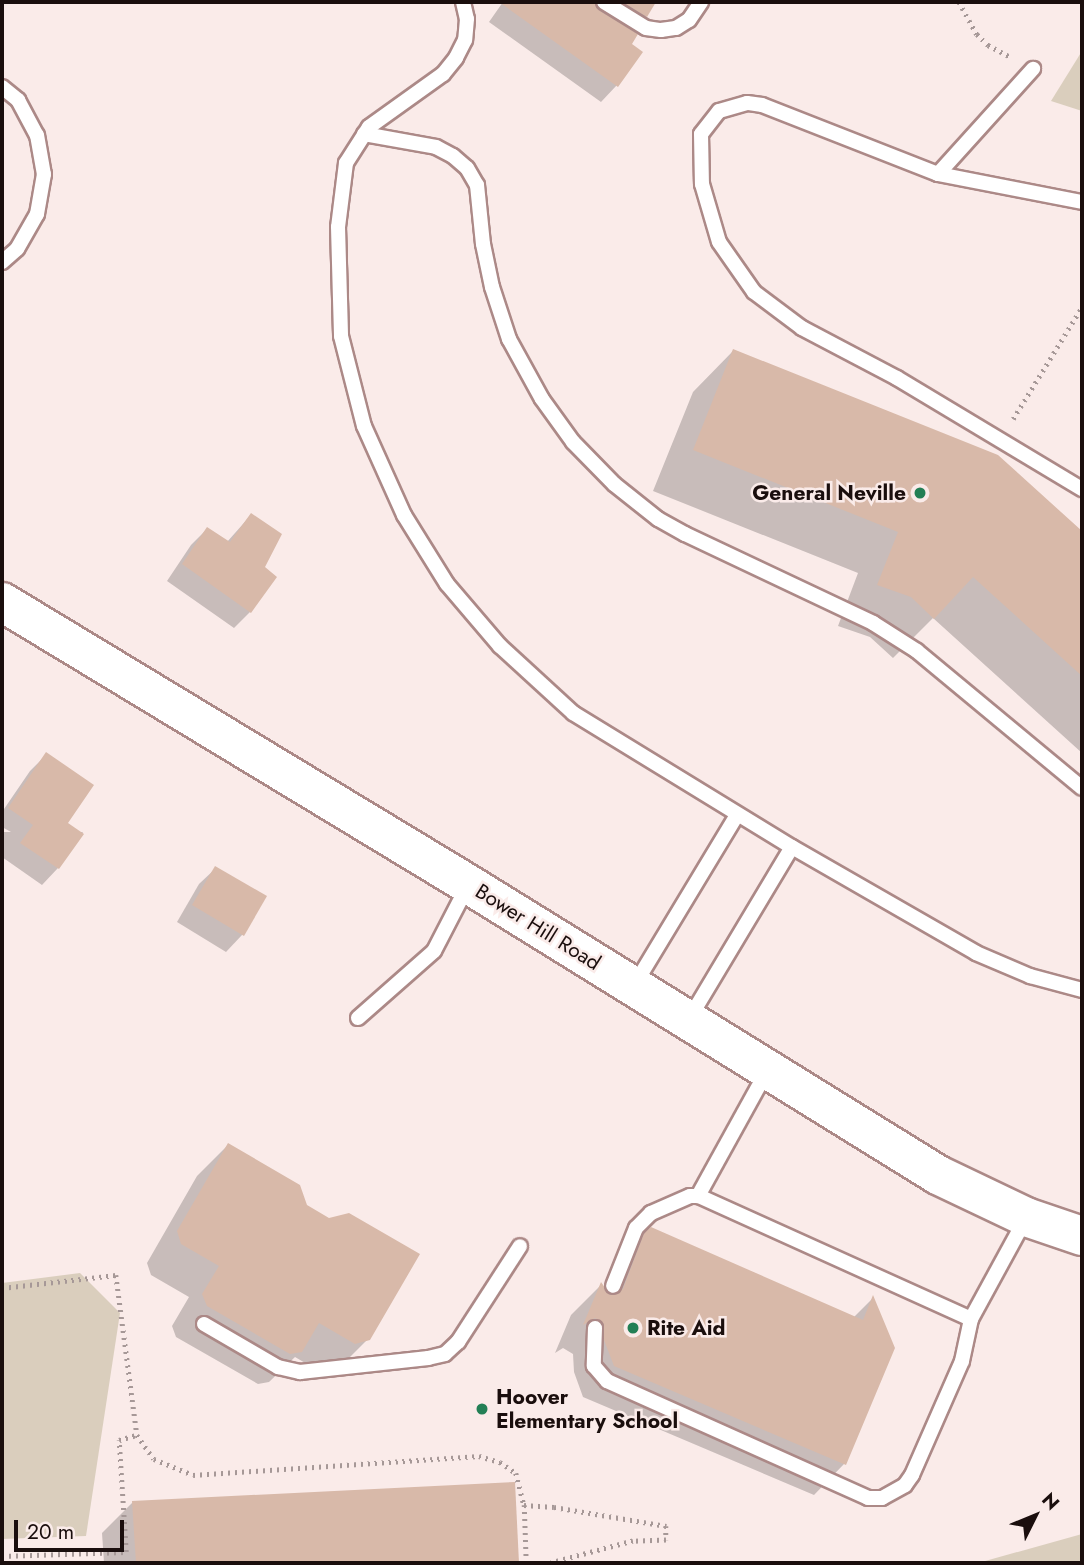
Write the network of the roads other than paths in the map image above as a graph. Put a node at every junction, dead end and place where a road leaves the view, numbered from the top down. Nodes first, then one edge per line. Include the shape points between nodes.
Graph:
1 (463, 2) edge
2 (604, 2) edge
3 (701, 2) edge
4 (1033, 69) road end
5 (2, 87) edge
6 (364, 134) junction
7 (938, 174) junction
8 (1082, 202) edge
9 (2, 262) edge
10 (1082, 489) edge
11 (2, 602) edge
12 (1082, 788) edge
13 (737, 815) junction
14 (792, 847) junction
15 (468, 884) junction
16 (634, 986) junction
17 (1082, 990) edge
18 (358, 1018) dead end
19 (688, 1020) junction
20 (767, 1069) junction
21 (698, 1196) junction
22 (1026, 1217) junction
23 (1082, 1236) edge
24 (520, 1246) dead end
25 (613, 1286) dead end
26 (971, 1320) junction
27 (204, 1324) dead end
28 (595, 1328) dead end

1 - 6 lane via 465,40 456,58 443,74
2 - 3 lane via 646,27 661,30 689,20
4 - 7 lane
5 - 9 lane via 18,100 37,135 44,174 37,214 17,249
6 - 12 lane via 436,147 467,168 477,185 483,244 509,339 542,399 573,442 614,484 685,534 873,623 917,651
6 - 13 lane via 346,163 338,227 341,336 364,426 404,515 447,584 500,646 573,713
7 - 8 lane
7 - 10 lane via 762,105 747,103 719,111 701,134 702,184 719,242 754,292 803,328 897,378
11 - 15 main road, Bower Hill Road
13 - 14 lane
13 - 16 lane
14 - 17 lane via 976,953 1030,976
14 - 19 lane
15 - 16 main road, Bower Hill Road
15 - 18 lane via 434,951
16 - 19 main road, Bower Hill Road
19 - 20 main road, Bower Hill Road
20 - 21 lane
20 - 22 main road, Bower Hill Road via 938,1175
21 - 25 lane via 651,1213 636,1228
21 - 26 lane
22 - 23 main road, Bower Hill Road
22 - 26 lane
24 - 27 lane via 458,1342 445,1354 428,1359 300,1372 278,1367
26 - 28 lane via 962,1361 905,1485 882,1498 868,1498 607,1381 594,1366

